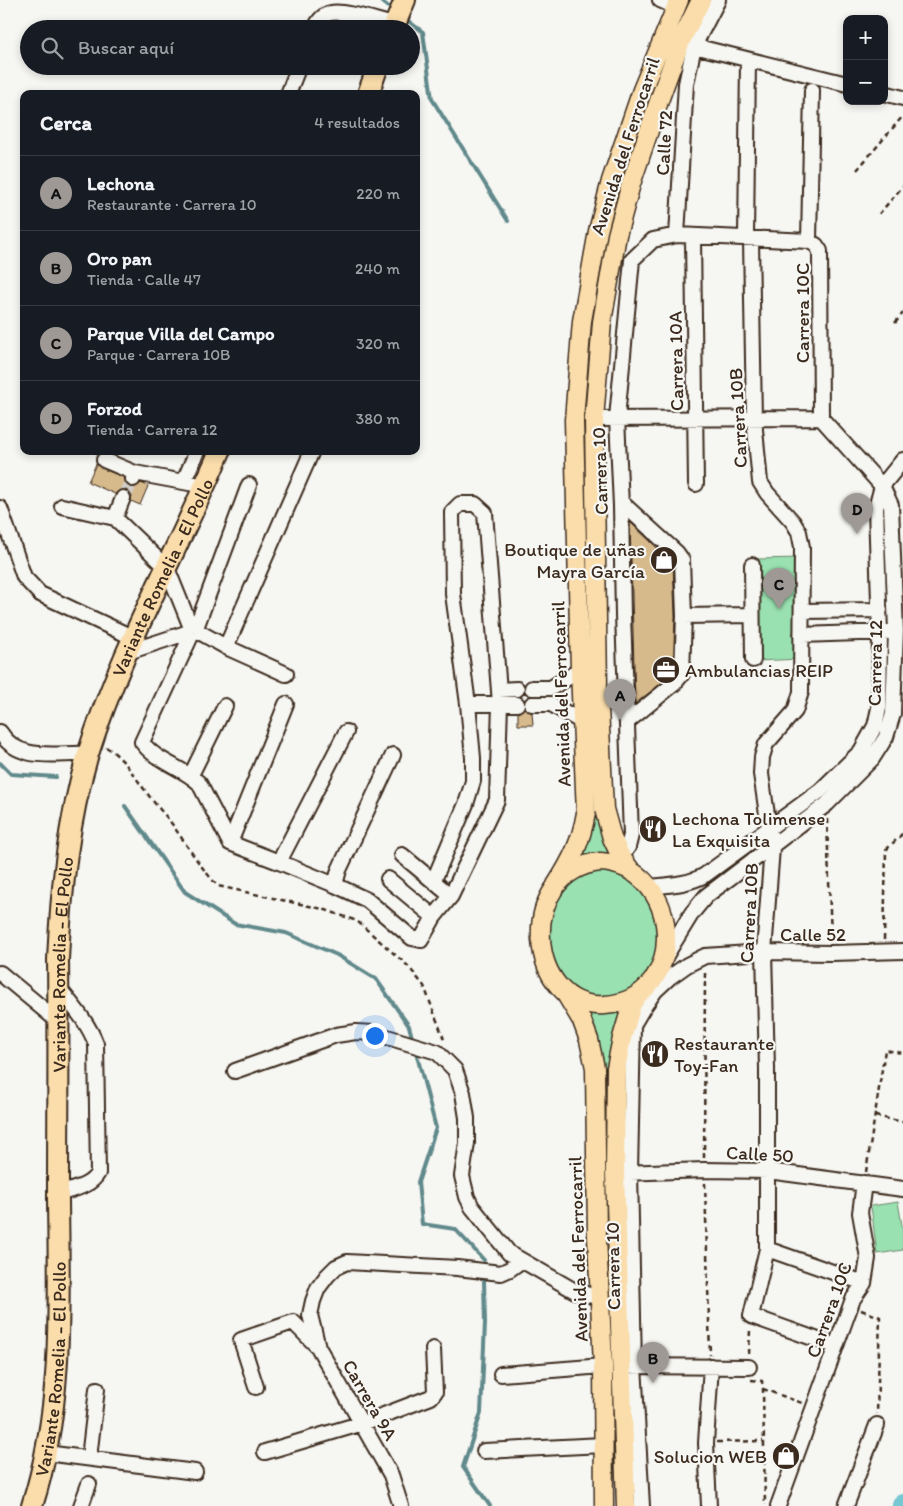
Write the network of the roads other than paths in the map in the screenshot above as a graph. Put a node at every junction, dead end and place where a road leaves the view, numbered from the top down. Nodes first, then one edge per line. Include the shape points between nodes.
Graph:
1 (660, 0) edge
2 (701, 0) edge
3 (718, 0) edge
4 (678, 4) edge
5 (398, 17) edge
6 (319, 20) edge
7 (694, 46) junction
8 (748, 60) junction
9 (295, 75) edge
10 (375, 75) edge
11 (843, 83) edge
12 (290, 90) edge
13 (369, 90) edge
14 (812, 90) dead end
15 (888, 95) edge
16 (903, 98) edge
17 (677, 235) junction
18 (693, 237) junction
19 (749, 238) junction
20 (809, 241) junction
21 (695, 417) junction
22 (616, 418) junction
23 (820, 418) junction
24 (594, 419) junction
25 (754, 419) junction
26 (195, 455) edge
27 (218, 455) edge
28 (310, 455) edge
29 (104, 460) dead end
30 (903, 460) edge
31 (184, 481) junction
32 (696, 484) dead end
33 (249, 485) dead end
34 (205, 486) junction
35 (882, 486) junction
36 (123, 498) tunnel mouth
37 (621, 502) junction
38 (62, 506) dead end
39 (0, 508) edge
40 (114, 518) junction
41 (752, 565) dead end
42 (167, 568) junction
43 (880, 610) junction
44 (802, 611) junction
45 (752, 615) junction
46 (684, 616) junction
47 (193, 631) junction
48 (899, 631) edge
49 (880, 633) junction
50 (801, 635) junction
51 (131, 644) junction
52 (226, 647) junction
53 (753, 660) dead end
54 (580, 670) junction
55 (286, 674) dead end
56 (532, 688) dead end
57 (551, 688) junction
58 (517, 689) dead end
59 (499, 690) junction
60 (286, 704) dead end
61 (468, 704) junction
62 (500, 704) junction
63 (517, 704) dead end
64 (532, 704) dead end
65 (551, 704) junction
66 (225, 706) dead end
67 (582, 722) junction
68 (627, 722) junction
69 (0, 732) edge
70 (346, 732) dead end
71 (89, 754) junction
72 (393, 755) dead end
73 (866, 755) junction
74 (191, 775) junction
75 (769, 827) junction
76 (230, 843) junction
77 (772, 848) junction
78 (402, 855) dead end
79 (621, 857) junction
80 (279, 862) junction
81 (632, 872) junction
82 (388, 879) dead end
83 (434, 880) junction
84 (335, 885) junction
85 (556, 885) junction
86 (648, 887) junction
87 (451, 896) junction
88 (434, 917) junction
89 (903, 951) edge
90 (764, 952) junction
91 (665, 957) junction
92 (0, 973) edge
93 (58, 987) junction
94 (638, 995) junction
95 (568, 996) junction
96 (59, 1022) junction
97 (235, 1071) dead end
98 (768, 1170) junction
99 (622, 1173) junction
100 (864, 1183) junction
101 (903, 1190) edge
102 (58, 1194) junction
103 (767, 1249) junction
104 (521, 1260) junction
105 (864, 1283) junction
106 (600, 1298) junction
107 (835, 1346) junction
108 (318, 1348) junction
109 (433, 1349) dead end
110 (603, 1366) junction
111 (628, 1366) junction
112 (711, 1366) junction
113 (749, 1367) road end
114 (501, 1374) dead end
115 (256, 1386) dead end
116 (97, 1389) dead end
117 (362, 1424) junction
118 (877, 1425) road end
119 (603, 1445) junction
120 (484, 1451) dead end
121 (265, 1452) dead end
122 (46, 1453) junction
123 (89, 1458) junction
124 (194, 1472) dead end
125 (89, 1484) dead end
126 (32, 1506) edge
127 (81, 1506) edge
128 (402, 1506) edge
129 (604, 1506) edge
130 (626, 1506) edge
131 (642, 1506) edge
132 (709, 1506) edge
133 (778, 1506) edge
134 (846, 1506) edge

1 - 4 street
2 - 24 main road, Avenida del Ferrocarril via 680,43 660,98 617,235 602,322
3 - 7 street, Calle 72
4 - 54 main road, Avenida del Ferrocarril via 642,90 611,181 598,231 582,321 574,420
5 - 6 street via 341,12 330,13
7 - 8 street
7 - 17 street, Calle 72 via 686,84
8 - 11 street
8 - 19 street, Carrera 10B
9 - 12 street
10 - 13 highway
14 - 20 street, Carrera 10C
15 - 16 street
17 - 18 street
17 - 22 street, Carrera 10 via 652,240 632,260
18 - 19 street
18 - 21 street, Carrera 10A
19 - 20 street
19 - 25 street, Carrera 10B
20 - 23 street, Carrera 10C via 820,251
21 - 22 street
21 - 25 street
21 - 32 street, Carrera 10A
22 - 24 street
22 - 37 street, Carrera 10
23 - 25 street
23 - 35 street
24 - 79 main road, Avenida del Ferrocarril via 602,791 607,823
25 - 44 street, Carrera 10B via 760,482 799,532
26 - 31 street
27 - 34 highway, Variante Romelia - El Pollo
28 - 52 street
29 - 31 street via 134,476
30 - 35 street, Carrera 12
31 - 34 street
33 - 47 street
34 - 42 highway, Variante Romelia - El Pollo
35 - 43 street, Carrera 12 via 876,508
35 - 48 street, Carrera 12 via 891,505
36 - 40 street
37 - 46 street via 682,560
37 - 68 street, Carrera 10
38 - 40 street
39 - 51 street via 24,577 40,594
40 - 42 street
41 - 45 street
42 - 47 street
42 - 51 highway, Variante Romelia - El Pollo
43 - 44 street
43 - 49 street, Carrera 12
44 - 50 street, Carrera 10B
45 - 46 street
45 - 53 street
46 - 68 street via 682,674
47 - 51 street
47 - 52 street
47 - 74 street via 142,742 147,750
48 - 49 street
48 - 73 street, Carrera 12 via 893,714 886,737
49 - 50 street
49 - 73 street, Carrera 12 via 879,708
50 - 75 street, Carrera 10B via 799,703 796,711 766,744 762,757 761,774
51 - 71 highway, Variante Romelia - El Pollo
52 - 55 street
54 - 57 street
54 - 67 main road, Avenida del Ferrocarril
56 - 57 street
57 - 65 street
58 - 59 street
59 - 61 street via 485,513 475,504 460,504 452,512 453,594
59 - 62 street
60 - 76 street
61 - 62 street
61 - 83 street via 473,781
62 - 63 street
62 - 87 street via 497,800
64 - 65 street
65 - 67 street
66 - 74 street
67 - 85 main road, Avenida del Ferrocarril via 586,792 583,828 574,857
68 - 79 street, Carrera 10 via 631,835
69 - 71 street via 10,744 34,755
70 - 80 street
71 - 93 highway, Variante Romelia - El Pollo via 65,861 60,904
72 - 84 street
73 - 75 street, Carrera 12
73 - 77 street, Carrera 12 via 827,804
74 - 76 street via 199,783
75 - 77 street, Carrera 10B
75 - 86 street, Carrera 12 via 696,880
76 - 80 street
77 - 90 street, Carrera 10B
77 - 91 street, Carrera 12 via 706,896
78 - 83 street
79 - 81 main road, Avenida del Ferrocarril
80 - 84 street
81 - 85 main road via 609,863 590,863 571,871
81 - 86 main road
82 - 88 street
83 - 87 street
84 - 88 street via 367,900 412,938 421,940
85 - 95 main road via 544,912 541,942 550,972
86 - 91 main road via 664,920
87 - 88 street
89 - 90 street, Calle 52
90 - 98 street, Carrera 10B
90 - 99 street, Calle 52 via 705,956 686,965 655,991 633,1025
91 - 94 main road via 654,978
92 - 96 street
93 - 96 highway, Variante Romelia - El Pollo
93 - 102 street via 86,1023 96,1044 98,1172 89,1184
94 - 95 main road via 604,1006
94 - 99 main road, Avenida del Ferrocarril via 632,1004 616,1068
95 - 106 main road, Avenida del Ferrocarril via 582,1021 595,1068
96 - 102 highway, Variante Romelia - El Pollo
97 - 104 street via 336,1035 356,1032 374,1033 437,1052 455,1070 463,1093 467,1143 462,1176 467,1197 509,1253
98 - 99 street, Calle 50
98 - 100 street, Calle 50
98 - 103 street, Carrera 10B
99 - 111 main road, Avenida del Ferrocarril
100 - 101 street, Calle 50
100 - 105 street, Carrera 10C via 860,1213 868,1258
102 - 122 highway, Variante Romelia - El Pollo via 58,1359 55,1403
103 - 105 street
103 - 107 street, Carrera 10B via 751,1316
104 - 106 street via 575,1291
104 - 108 street via 501,1273 347,1262 336,1267 318,1288 313,1301 310,1315
105 - 107 street, Carrera 10C via 853,1299
106 - 110 main road, Avenida del Ferrocarril
107 - 133 street, Carrera 10C
108 - 115 street, Carrera 9A via 293,1322 241,1340
108 - 117 street, Carrera 9A
109 - 117 street via 434,1395
110 - 114 street
110 - 119 main road, Avenida del Ferrocarril
111 - 112 street
111 - 130 main road, Avenida del Ferrocarril
111 - 131 street
112 - 113 street
112 - 132 street via 706,1442
116 - 123 street
117 - 121 street
117 - 128 street, Carrera 9A via 391,1475
118 - 134 street
119 - 120 street
119 - 129 main road, Avenida del Ferrocarril
122 - 123 street
122 - 126 highway, Variante Romelia - El Pollo
123 - 124 street
125 - 127 street

